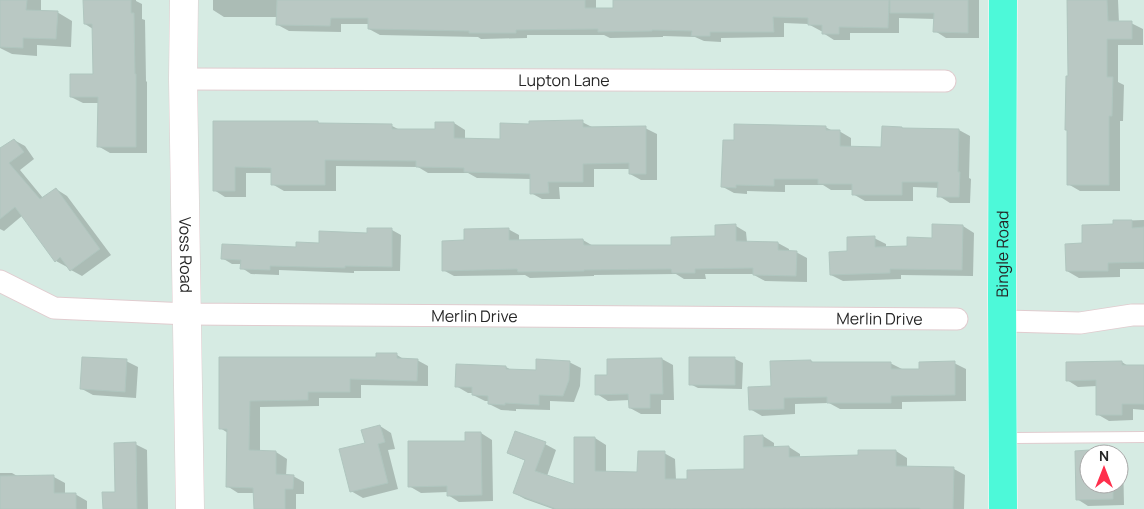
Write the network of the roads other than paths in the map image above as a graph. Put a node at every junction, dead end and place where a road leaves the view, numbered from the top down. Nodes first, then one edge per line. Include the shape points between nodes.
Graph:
1 (184, 0) edge
2 (1003, 0) edge
3 (183, 79) junction
4 (946, 81) dead end
5 (0, 280) edge
6 (188, 314) junction
7 (1144, 315) edge
8 (957, 319) dead end
9 (1002, 321) junction
10 (1144, 437) edge
11 (1002, 438) junction
12 (190, 509) edge
13 (1003, 509) edge

1 - 3 street, Voss Road
2 - 9 main road, Bingle Road
3 - 4 street, Lupton Lane
3 - 6 street, Voss Road
5 - 6 street, Merlin Drive via 54,308
6 - 8 street, Merlin Drive
6 - 12 street, Voss Road
7 - 9 street via 1080,323
9 - 11 main road, Bingle Road
10 - 11 lane
11 - 13 main road, Bingle Road

